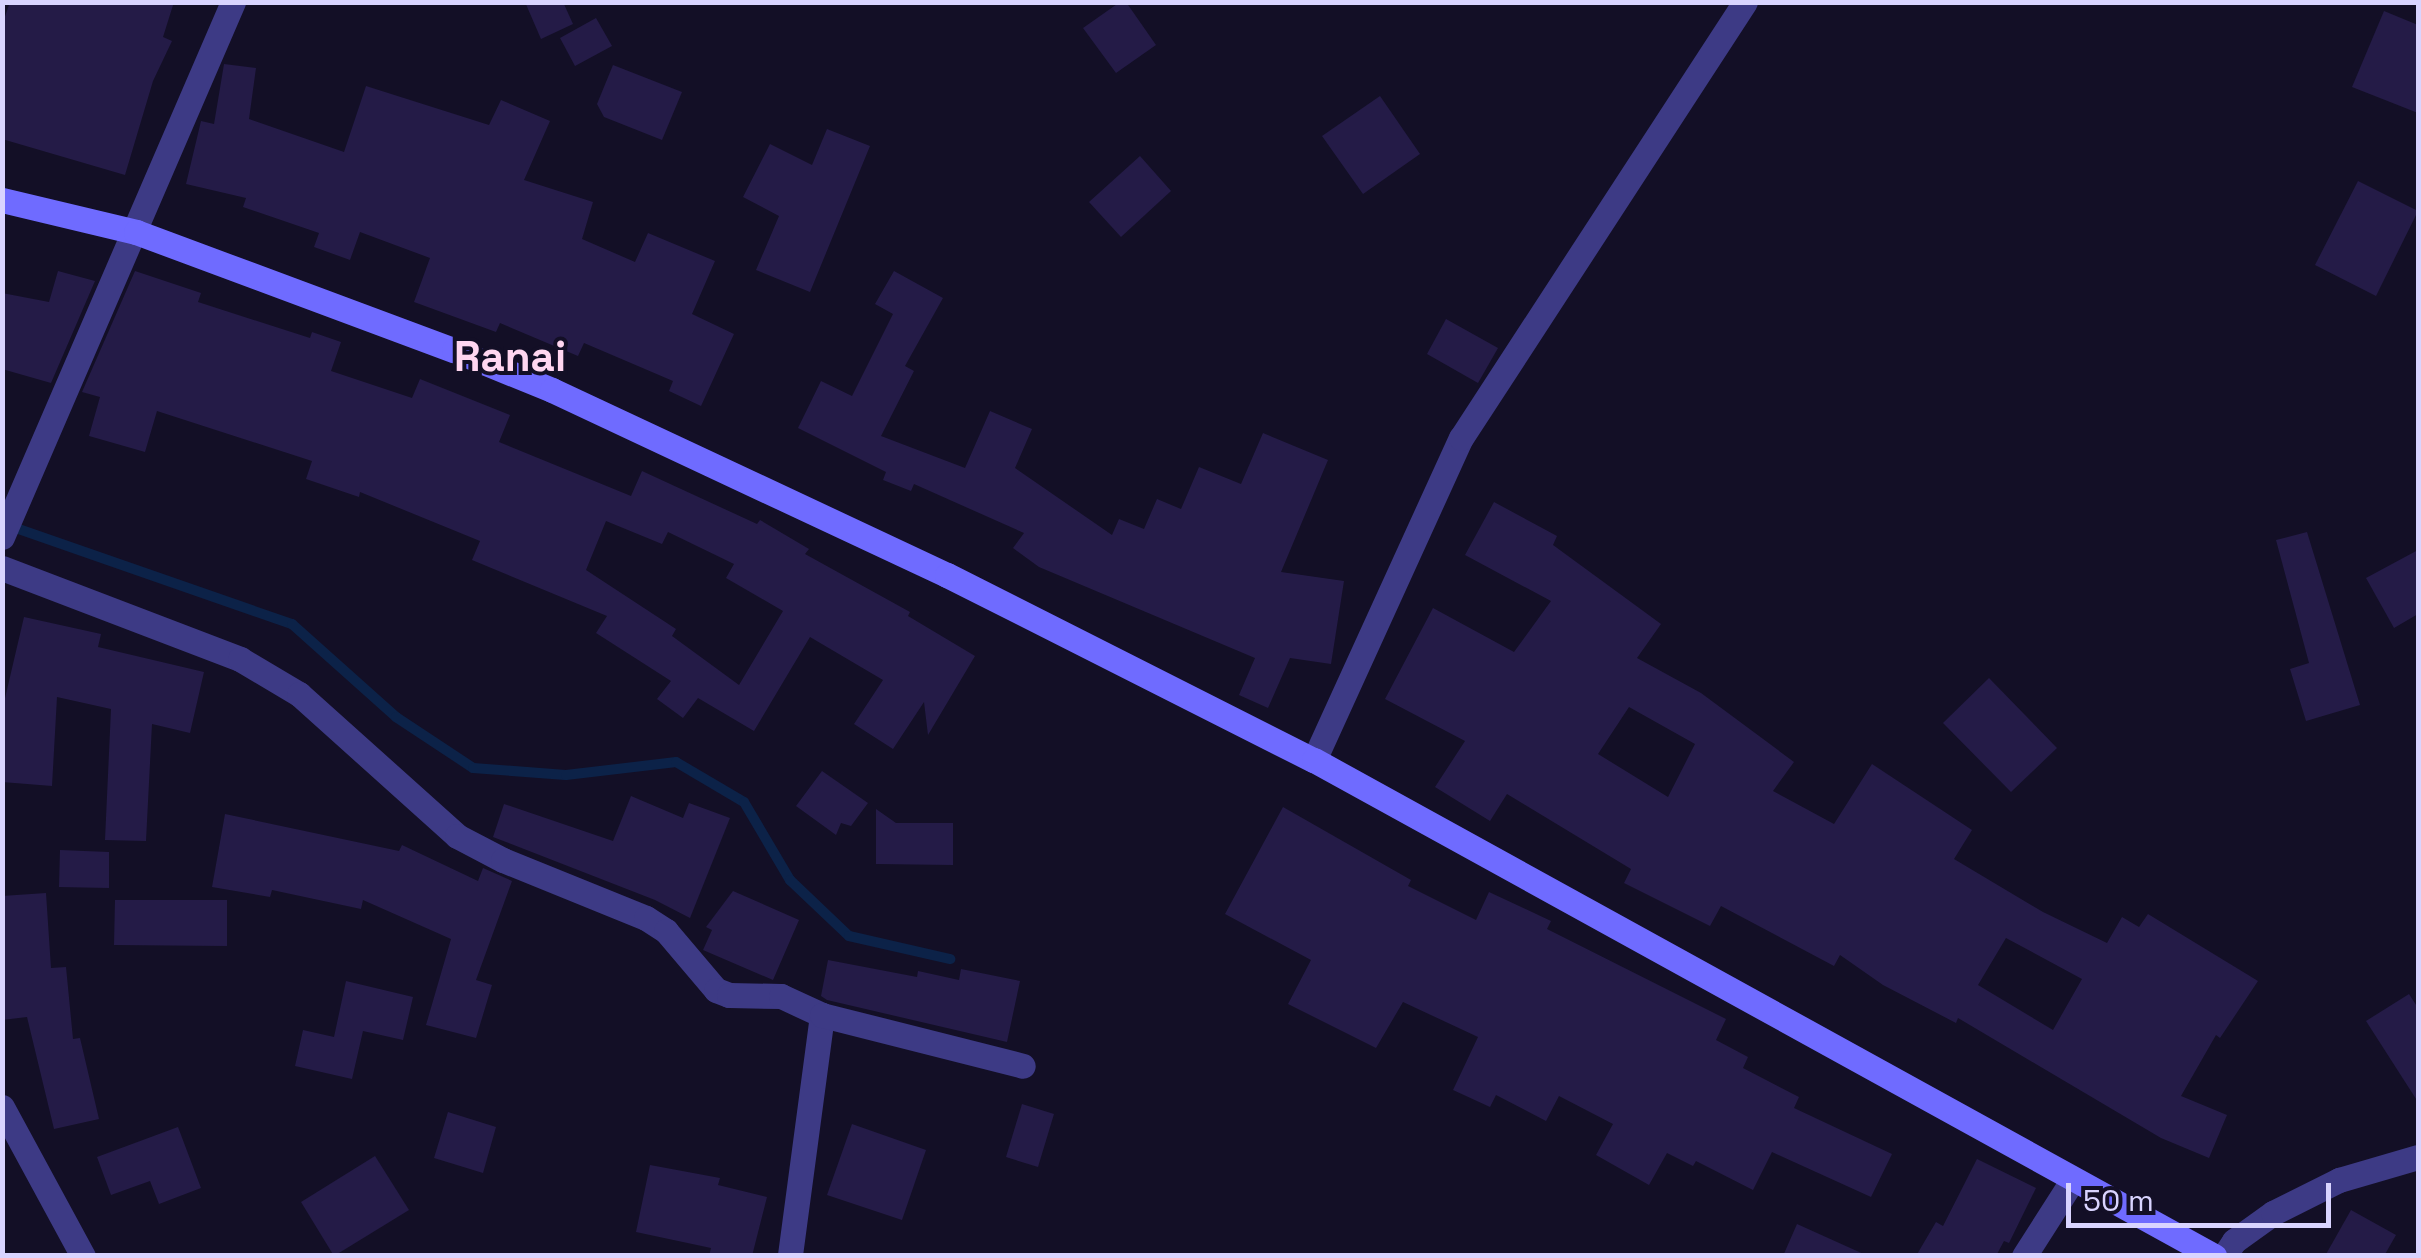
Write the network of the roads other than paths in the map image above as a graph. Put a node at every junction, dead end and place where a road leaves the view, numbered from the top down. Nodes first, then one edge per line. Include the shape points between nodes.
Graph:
1 (233, 2) edge
2 (1745, 2) edge
3 (2, 200) edge
4 (136, 232) junction
5 (3, 535) edge
6 (2, 568) edge
7 (1314, 760) junction
8 (822, 1015) junction
9 (1023, 1066) dead end
10 (2, 1106) edge
11 (2418, 1157) edge
12 (2072, 1181) junction
13 (74, 1250) edge
14 (790, 1256) edge
15 (2024, 1256) edge
16 (2214, 1256) edge
17 (2224, 1256) edge

1 - 4 street
2 - 7 street via 1461,438
3 - 4 street
4 - 5 street
4 - 7 street via 552,390 947,575
6 - 8 street via 240,659 299,694 457,836 646,918 666,931 716,990 781,996
7 - 12 street
8 - 9 street
8 - 14 street
10 - 13 street
11 - 17 street via 2339,1180 2273,1212
12 - 15 street
12 - 16 street

